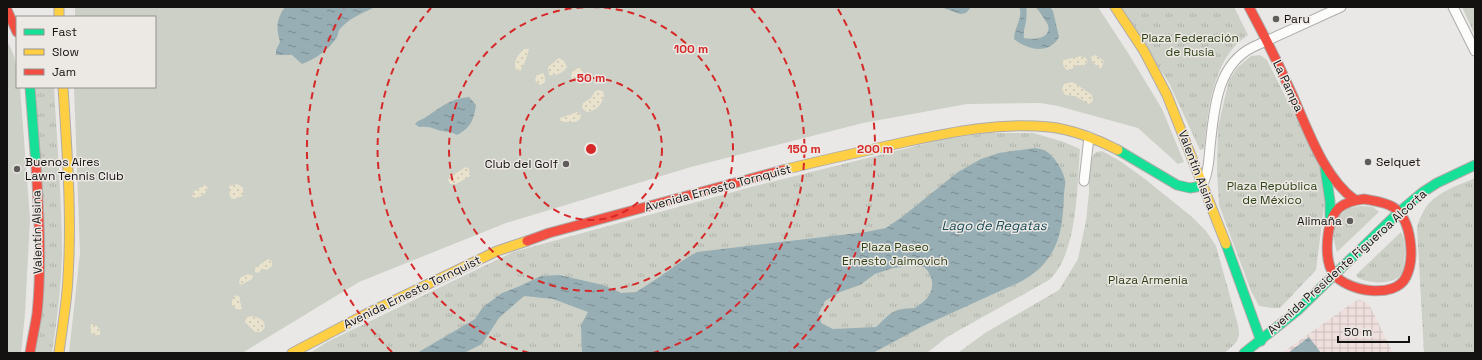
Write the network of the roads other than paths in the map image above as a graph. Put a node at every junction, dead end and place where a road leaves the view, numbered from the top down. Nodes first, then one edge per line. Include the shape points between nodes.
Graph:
1 (1115, 7) edge
2 (1250, 7) edge
3 (1341, 7) edge
4 (1453, 7) edge
5 (7, 9) edge
6 (18, 16) dead end
7 (16, 30) edge
8 (1267, 41) junction
9 (1475, 51) edge
10 (30, 88) edge
11 (63, 88) edge
12 (1089, 137) junction
13 (1475, 165) edge
14 (1325, 166) junction
15 (1084, 181) dead end
16 (1202, 186) junction
17 (1355, 200) junction
18 (1399, 212) junction
19 (1330, 221) junction
20 (1334, 276) junction
21 (1261, 340) junction
22 (30, 353) edge
23 (58, 353) edge
24 (292, 353) edge
25 (1244, 353) edge

1 - 16 street, Valentín Alsina via 1144,51 1167,95
2 - 8 street, La Pampa
3 - 8 street
4 - 9 street
5 - 6 street
5 - 7 street
8 - 14 street, La Pampa
8 - 16 street via 1243,52 1225,75 1217,97 1208,169
10 - 22 street, Valentín Alsina via 38,197 39,253 37,312
11 - 23 street via 68,264 66,305
12 - 15 street
12 - 16 street, Avenida Ernesto Tornquist via 1133,158 1177,185 1190,188
12 - 24 street, Avenida Ernesto Tornquist via 1051,127 1032,126 950,132 862,150 746,179 549,233 497,251
13 - 18 street, Avenida Presidente Figueroa Alcorta via 1437,183
14 - 17 street, La Pampa via 1344,192
14 - 19 street, La Pampa
16 - 21 street, Valentín Alsina
17 - 18 street via 1379,202
17 - 19 street via 1340,206
18 - 20 street, Avenida Presidente Figueroa Alcorta
18 - 20 street via 1408,226 1410,237 1411,267 1404,281 1384,291 1353,285
19 - 20 street, La Pampa via 1328,262
20 - 21 street, Avenida Presidente Figueroa Alcorta via 1298,311
21 - 25 street, Avenida Presidente Figueroa Alcorta

